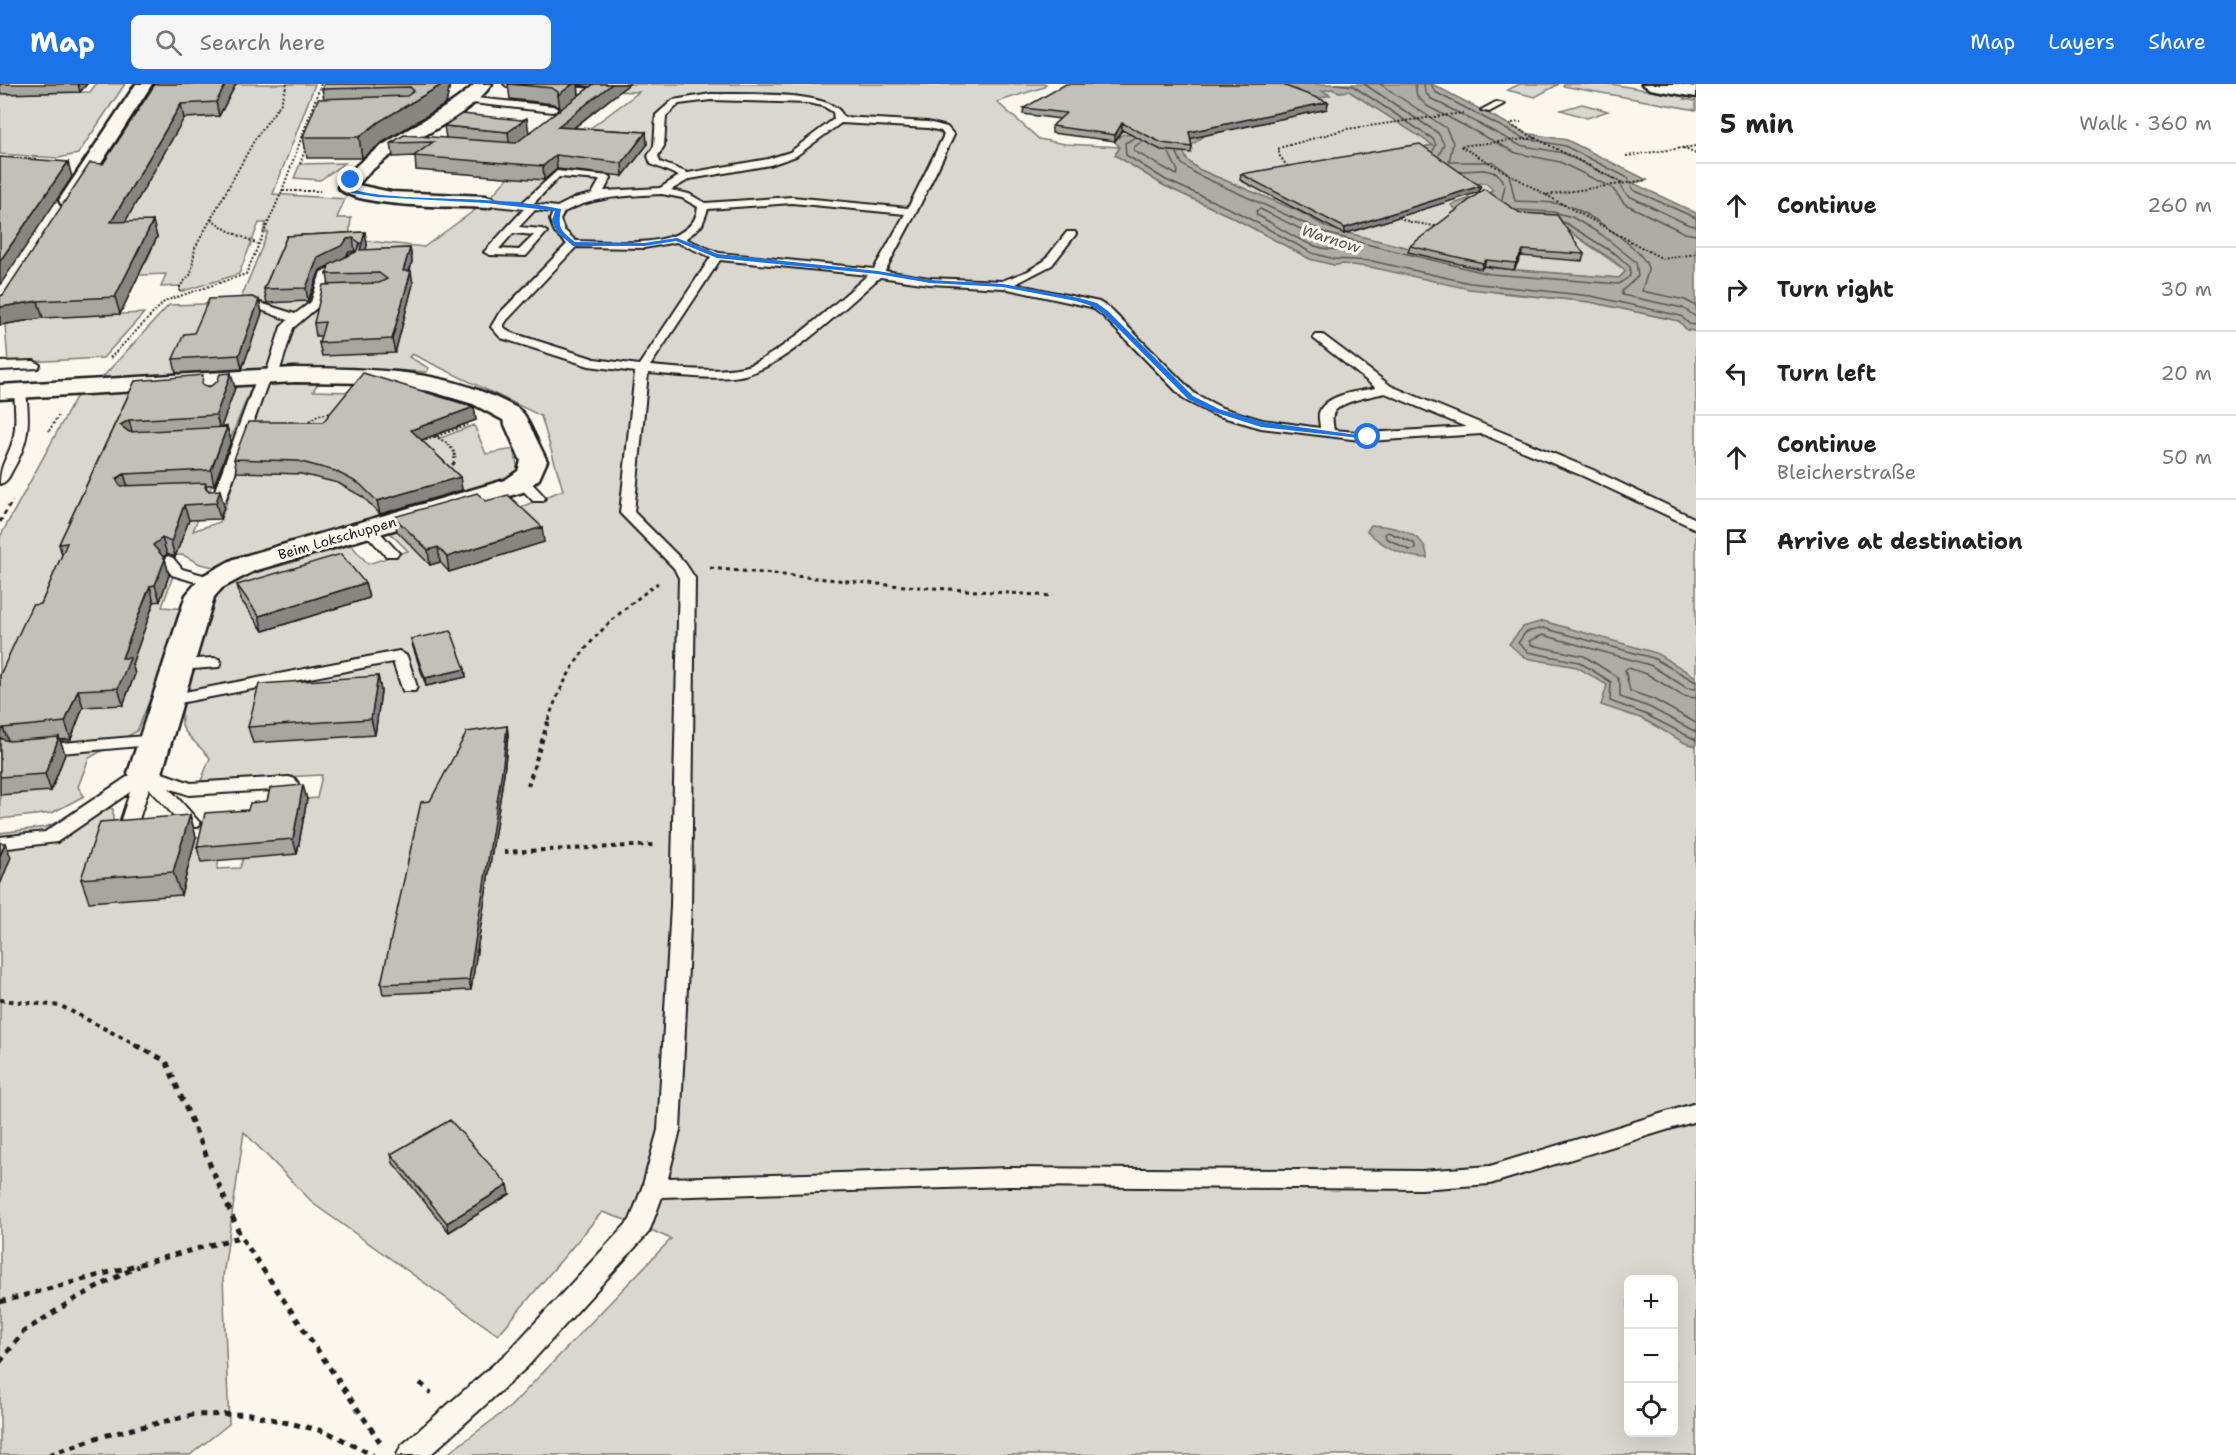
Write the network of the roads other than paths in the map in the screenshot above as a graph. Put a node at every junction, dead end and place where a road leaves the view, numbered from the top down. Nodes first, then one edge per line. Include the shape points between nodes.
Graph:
1 (144, 84) edge
2 (484, 84) edge
3 (507, 84) edge
4 (1650, 84) edge
5 (1696, 92) edge
6 (466, 100) junction
7 (582, 100) edge
8 (1499, 104) dead end
9 (553, 109) edge
10 (1486, 110) road end
11 (564, 113) edge
12 (556, 120) edge
13 (839, 120) junction
14 (92, 163) junction
15 (69, 164) edge
16 (687, 176) junction
17 (662, 191) junction
18 (596, 196) junction
19 (486, 202) joint
20 (703, 206) junction
21 (529, 207) junction
22 (559, 210) junction
23 (912, 211) junction
24 (55, 220) edge
25 (510, 230) dead end
26 (1071, 234) dead end
27 (677, 239) junction
28 (573, 244) junction
29 (354, 256) edge
30 (717, 256) junction
31 (878, 273) junction
32 (1003, 285) junction
33 (254, 306) edge
34 (297, 319) junction
35 (1319, 338) dead end
36 (34, 365) dead end
37 (0, 366) edge
38 (642, 369) junction
39 (267, 377) junction
40 (1386, 389) junction
41 (10, 392) edge
42 (1488, 430) junction
43 (1327, 433) junction
44 (1, 476) edge
45 (216, 494) edge
46 (1696, 525) edge
47 (369, 529) junction
48 (391, 553) dead end
49 (168, 561) edge
50 (212, 582) junction
51 (213, 663) dead end
52 (179, 665) junction
53 (409, 687) dead end
54 (169, 700) junction
55 (156, 740) junction
56 (16, 752) edge
57 (145, 773) junction
58 (289, 783) dead end
59 (191, 823) dead end
60 (125, 835) edge
61 (2, 843) edge
62 (1696, 1112) edge
63 (654, 1188) junction
64 (411, 1455) edge

1 - 14 street
2 - 6 street
3 - 7 lane via 593,92
4 - 5 street
6 - 9 lane
6 - 19 street via 444,123 372,163 347,187 377,196
8 - 10 lane
11 - 12 lane
13 - 16 lane via 793,154 770,162
13 - 16 lane via 837,111 808,100 711,97 676,102 661,115 659,146 653,156 656,164
13 - 23 lane via 928,125 944,129 949,135
14 - 15 street
14 - 24 street
16 - 17 lane
17 - 18 lane
17 - 20 lane via 685,196
18 - 21 lane via 606,178 557,174
18 - 22 lane
19 - 21 lane
20 - 23 lane via 792,200
20 - 27 lane via 703,218 694,230
21 - 22 lane
21 - 25 lane
22 - 28 lane via 555,220 559,231
23 - 31 lane
26 - 32 lane via 1048,263
27 - 28 lane via 644,244
27 - 30 lane
28 - 38 lane via 497,327 505,336 593,363
29 - 34 lane via 352,261 325,274 324,293
30 - 31 lane
30 - 38 lane
31 - 32 lane
31 - 38 lane via 774,359 745,370 707,373
32 - 43 lane via 1095,304 1190,397 1217,411 1261,424
33 - 34 lane
34 - 39 lane via 288,327
35 - 40 lane
36 - 37 lane
38 - 63 lane via 627,513 680,566 687,579 682,843 669,1130
39 - 41 street, Beim Lokschuppen via 216,387 82,387
39 - 45 lane via 234,436
39 - 47 street, Beim Lokschuppen via 368,375 432,384 481,399 513,416 534,461 530,490 513,486
40 - 42 lane
40 - 43 lane via 1332,405 1326,413
41 - 44 lane via 24,427 19,447
42 - 43 lane via 1368,437
42 - 46 lane
47 - 48 lane
47 - 50 street, Beim Lokschuppen via 244,565
49 - 50 lane via 177,572
50 - 52 street, Beim Lokschuppen via 200,595
51 - 52 lane
52 - 54 street, Beim Lokschuppen
53 - 54 lane via 399,656
54 - 55 street, Beim Lokschuppen
55 - 56 lane
55 - 57 street, Beim Lokschuppen
57 - 58 lane via 189,789
57 - 59 lane
57 - 60 lane
57 - 61 lane via 50,838
62 - 63 lane via 1490,1175 1421,1180 1009,1177
63 - 64 lane via 640,1225 518,1359

